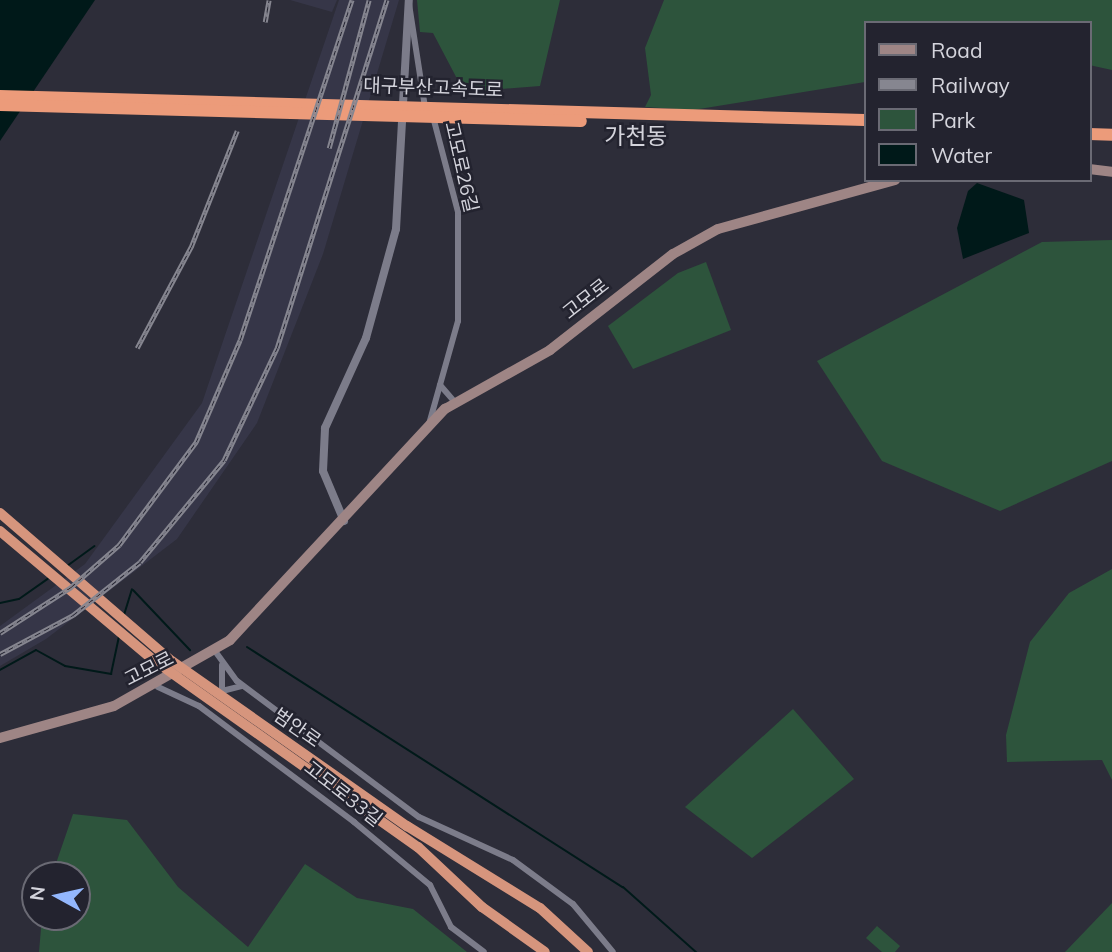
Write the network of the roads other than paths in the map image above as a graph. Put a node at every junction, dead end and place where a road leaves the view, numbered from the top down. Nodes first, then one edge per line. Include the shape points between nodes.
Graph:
1 (408, 1) edge
2 (0, 96) edge
3 (0, 105) edge
4 (453, 113) junction
5 (656, 118) junction
6 (864, 120) edge
7 (1091, 126) edge
8 (1112, 126) edge
9 (864, 128) edge
10 (1091, 134) edge
11 (1112, 135) edge
12 (1091, 169) edge
13 (1112, 172) edge
14 (888, 182) edge
15 (440, 385) junction
16 (454, 401) junction
17 (429, 424) junction
18 (0, 513) edge
19 (344, 520) junction
20 (0, 531) edge
21 (36, 557) junction
22 (215, 651) junction
23 (222, 663) junction
24 (158, 687) junction
25 (244, 687) junction
26 (222, 691) junction
27 (223, 723) junction
28 (0, 738) edge
29 (290, 750) junction
30 (484, 952) edge
31 (545, 952) edge
32 (588, 952) edge
33 (613, 952) edge

1 - 15 street, 고모로26길 via 422,97 458,212 458,321
1 - 19 street via 402,170 387,269 366,338 325,428 323,471
2 - 4 highway, 대구부산고속도로
3 - 4 highway, 대구부산고속도로
4 - 5 highway, 대구부산고속도로
5 - 6 highway, 대구부산고속도로
5 - 9 highway, 대구부산고속도로
7 - 8 highway
10 - 11 highway
12 - 13 main road
14 - 16 main road, 고모로 via 696,240 550,350
15 - 16 street
15 - 17 street, 고모로26길
16 - 17 main road, 고모로
17 - 19 main road, 고모로
18 - 21 highway, 범안로
19 - 22 main road, 고모로
20 - 21 highway, 범안로
21 - 29 highway, 범안로
22 - 23 street
22 - 24 main road, 고모로
23 - 25 street
23 - 26 street
24 - 27 street, 고모로33길
24 - 28 main road, 고모로 via 82,717
25 - 26 street
25 - 33 street via 419,817 513,860 563,897
26 - 27 street
27 - 30 street, 고모로33길 via 430,885 451,927
29 - 31 highway
29 - 32 highway, 범안로 via 540,908

